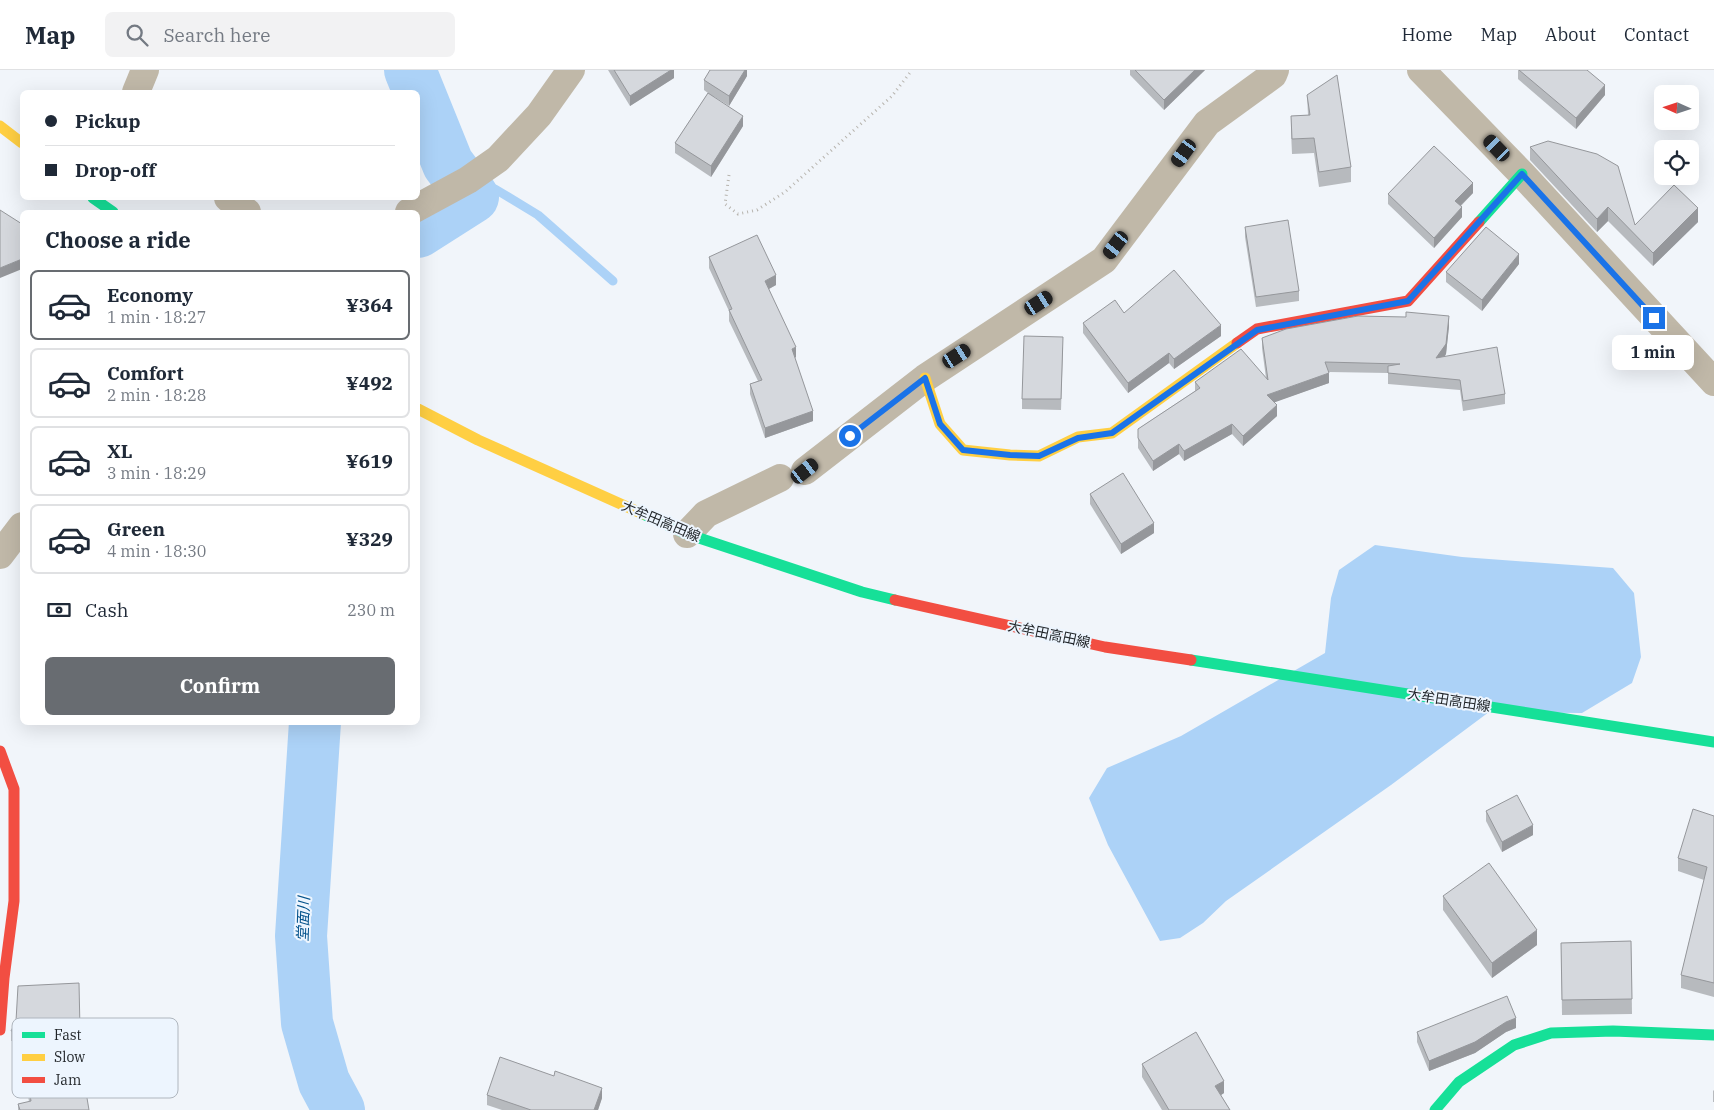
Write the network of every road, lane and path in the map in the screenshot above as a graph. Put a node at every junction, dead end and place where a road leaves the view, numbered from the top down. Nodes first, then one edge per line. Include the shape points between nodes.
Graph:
1 (145, 70) edge
2 (571, 70) edge
3 (912, 70) edge
4 (1275, 70) edge
5 (1422, 70) edge
6 (137, 90) edge
7 (0, 126) edge
8 (20, 142) edge
9 (1522, 174) junction
10 (729, 176) dead end
11 (96, 200) edge
12 (231, 200) edge
13 (110, 210) edge
14 (244, 210) edge
15 (413, 210) edge
16 (925, 378) junction
17 (1714, 382) edge
18 (420, 410) edge
19 (20, 529) edge
20 (688, 534) junction
21 (0, 555) edge
22 (1714, 742) edge
23 (0, 751) edge
24 (0, 1030) edge
25 (1714, 1036) edge
26 (1435, 1110) edge

1 - 6 street
2 - 15 street via 539,115 498,159
3 - 10 path via 892,96 786,192 757,210 738,214 725,204
4 - 16 street via 1273,75 1207,123 1104,260
5 - 9 street
7 - 8 main road
9 - 16 main road via 1408,301 1257,330 1112,433 1078,438 1039,456 963,450 940,424
9 - 17 street
11 - 13 main road
12 - 14 street
16 - 20 street via 792,475 706,514
18 - 20 main road, 大牟田高田線 via 478,440
19 - 21 street
20 - 22 main road, 大牟田高田線 via 862,592 1105,647
23 - 24 main road via 14,788 14,901
25 - 26 main road via 1613,1031 1551,1033 1514,1045 1467,1076

